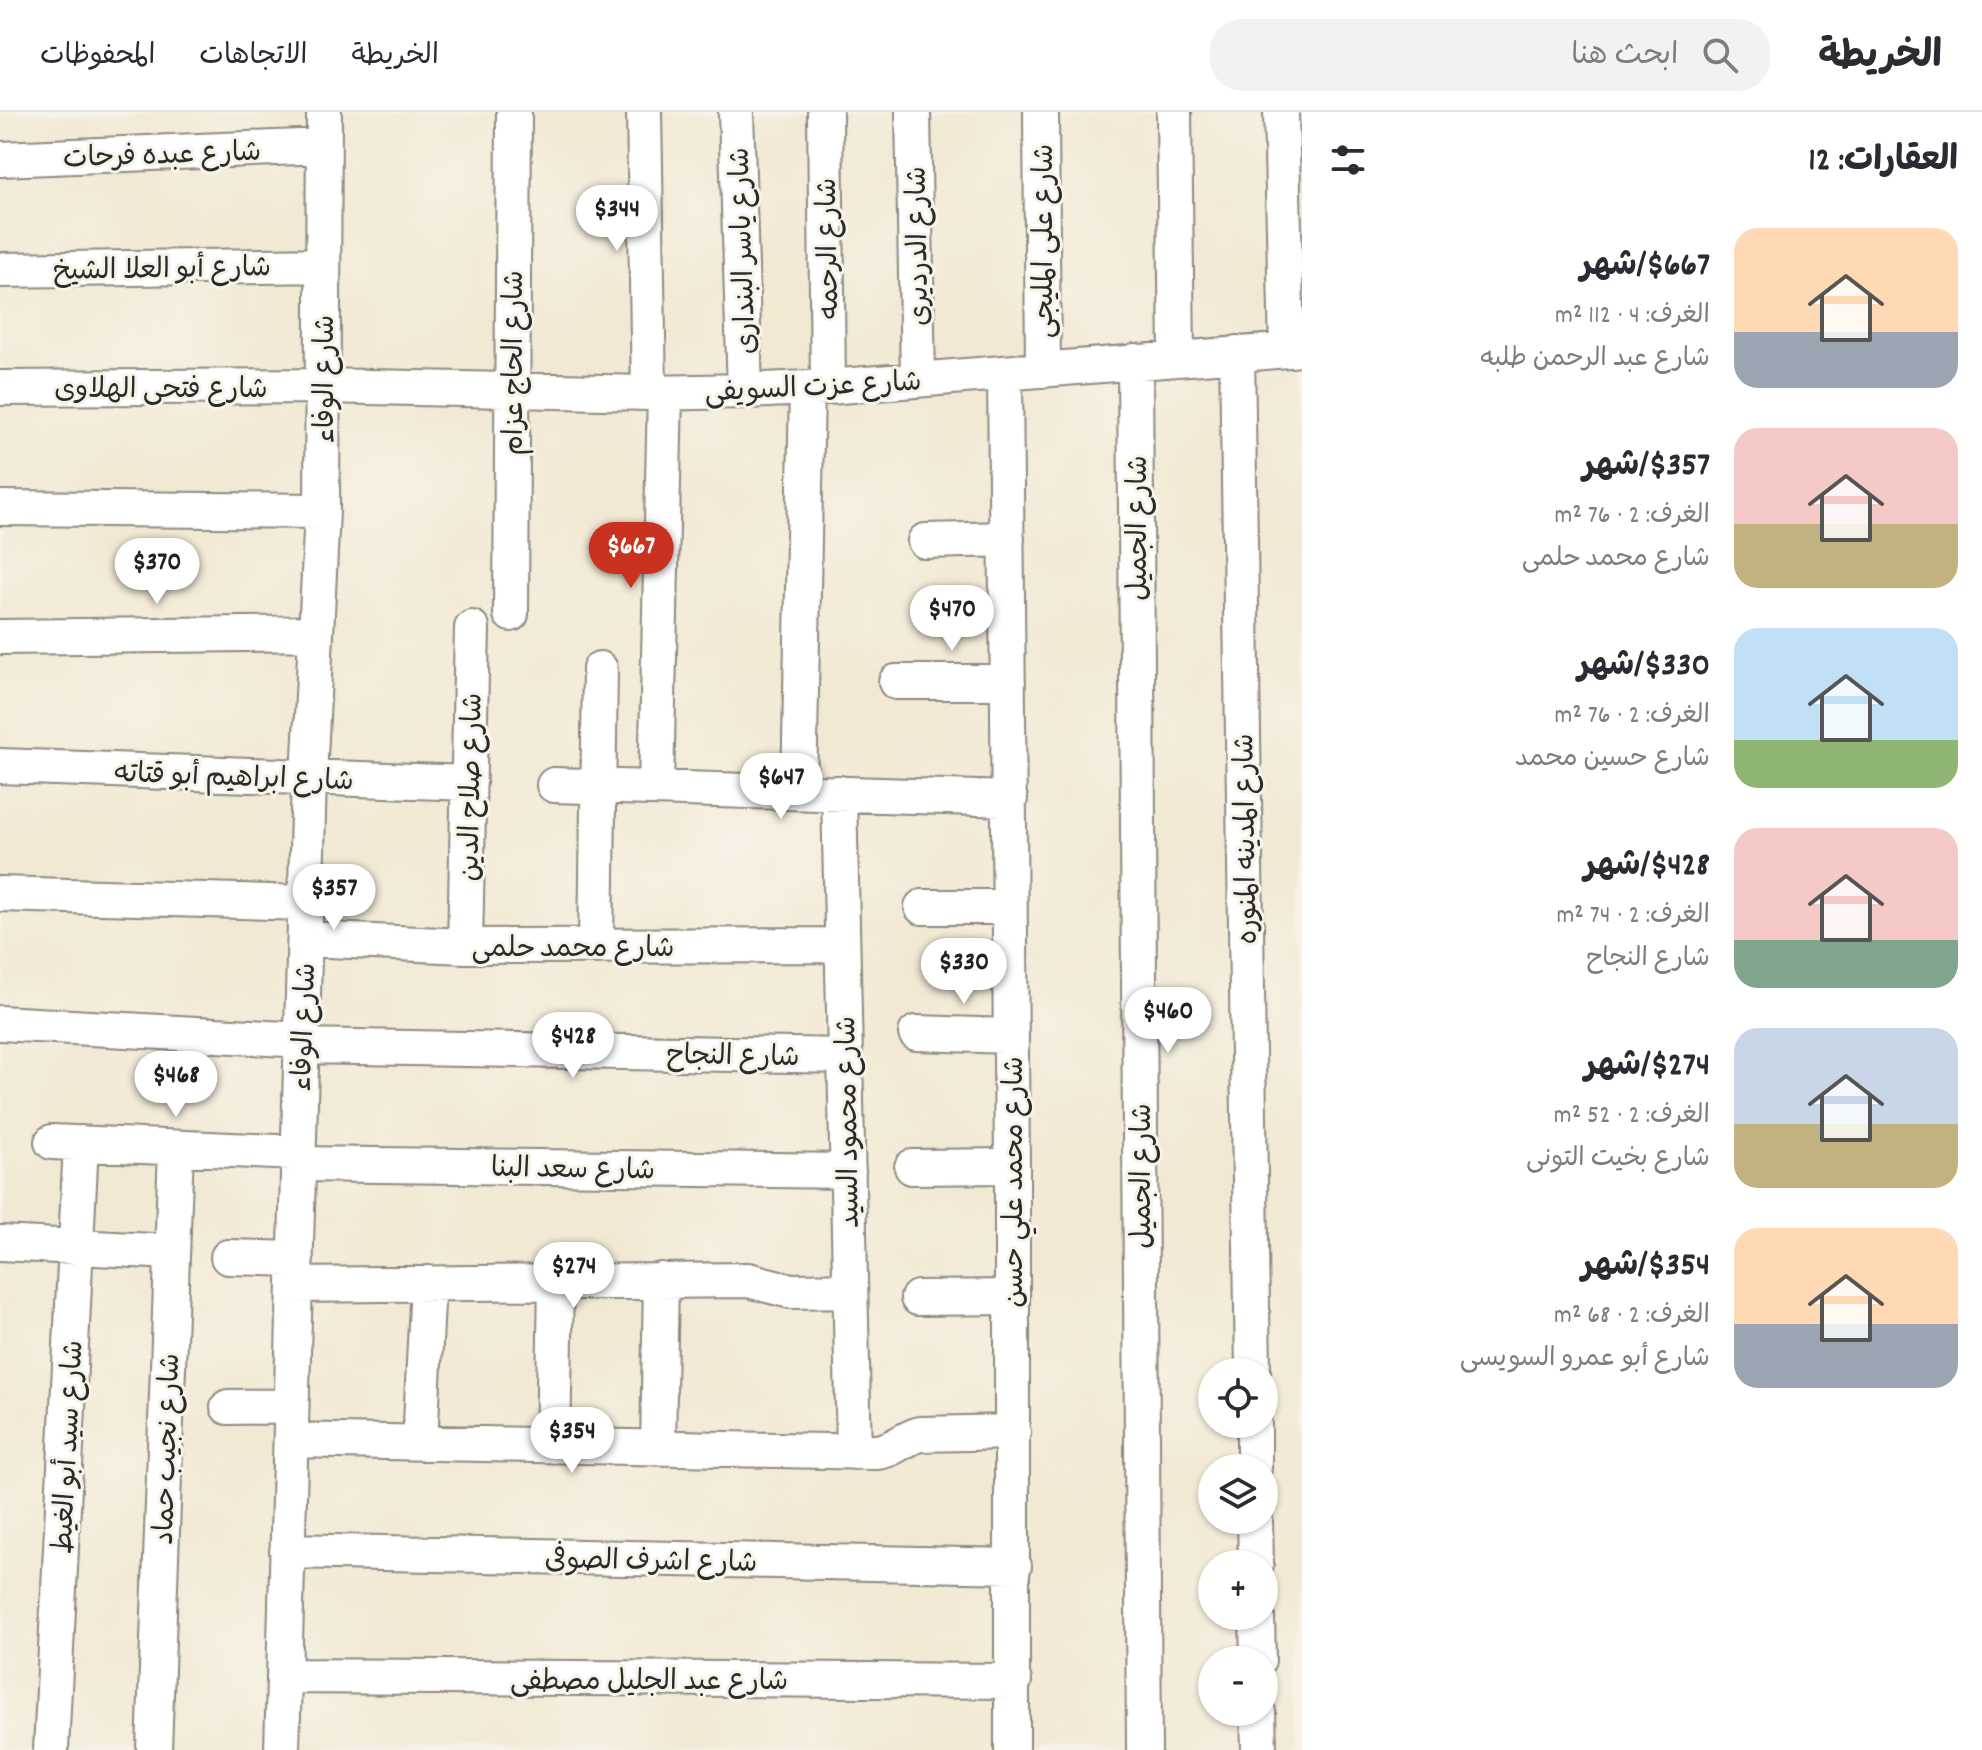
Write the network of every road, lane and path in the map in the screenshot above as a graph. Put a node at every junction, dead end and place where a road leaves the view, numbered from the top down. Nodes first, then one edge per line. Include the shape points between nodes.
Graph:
1 (324, 112) edge
2 (514, 112) edge
3 (644, 112) edge
4 (736, 112) edge
5 (825, 112) edge
6 (913, 112) edge
7 (1041, 112) edge
8 (1174, 112) edge
9 (1281, 112) edge
10 (324, 146) junction
11 (0, 159) edge
12 (323, 265) junction
13 (0, 270) edge
14 (1294, 350) edge
15 (1237, 353) junction
16 (1177, 357) junction
17 (1135, 361) junction
18 (1043, 370) junction
19 (1005, 373) junction
20 (918, 380) junction
21 (323, 386) junction
22 (0, 388) edge
23 (817, 388) junction
24 (512, 391) junction
25 (745, 391) junction
26 (657, 393) junction
27 (0, 508) edge
28 (322, 511) junction
29 (1007, 539) junction
30 (925, 541) dead end
31 (511, 614) dead end
32 (472, 628) dead end
33 (316, 633) junction
34 (0, 637) edge
35 (600, 669) dead end
36 (896, 682) dead end
37 (1008, 682) junction
38 (0, 766) edge
39 (309, 778) junction
40 (469, 783) junction
41 (554, 785) dead end
42 (598, 786) junction
43 (656, 788) junction
44 (799, 792) junction
45 (839, 793) junction
46 (1010, 799) junction
47 (0, 894) edge
48 (305, 903) junction
49 (922, 907) dead end
50 (1010, 907) junction
51 (305, 939) junction
52 (842, 945) junction
53 (465, 946) junction
54 (596, 946) junction
55 (0, 1023) edge
56 (916, 1033) dead end
57 (1011, 1036) junction
58 (302, 1046) junction
59 (845, 1056) junction
60 (67, 1143) joint
61 (176, 1148) junction
62 (298, 1158) junction
63 (1012, 1166) junction
64 (912, 1167) dead end
65 (848, 1171) junction
66 (0, 1243) edge
67 (76, 1247) junction
68 (172, 1252) junction
69 (228, 1257) dead end
70 (295, 1272) junction
71 (661, 1280) junction
72 (556, 1282) junction
73 (428, 1283) junction
74 (850, 1290) junction
75 (1012, 1297) junction
76 (918, 1298) dead end
77 (1253, 1358) edge
78 (291, 1406) junction
79 (228, 1407) dead end
80 (1013, 1432) junction
81 (291, 1440) junction
82 (420, 1443) junction
83 (553, 1446) junction
84 (658, 1448) junction
85 (854, 1452) junction
86 (287, 1551) junction
87 (1014, 1566) junction
88 (284, 1676) junction
89 (1014, 1681) junction
90 (1258, 1726) edge
91 (51, 1750) edge
92 (154, 1750) edge
93 (282, 1750) edge
94 (1012, 1750) edge
95 (1144, 1750) edge
96 (1259, 1750) edge

1 - 10 street, شارع الوفاء
2 - 24 street, شارع الحاج عزام
3 - 26 street
4 - 25 street, شارع ياسر البندارى
5 - 23 street, شارع الرحمه
6 - 20 street, شارع الدرديرى
7 - 18 street, شارع على المليجى
8 - 16 street
9 - 14 street
10 - 11 street, شارع عبده فرحات
10 - 12 street, شارع الوفاء
12 - 13 street, شارع أبو العلا الشيخ
12 - 21 street, شارع الوفاء
14 - 15 street, شارع عزت السويفى
15 - 16 street, شارع عزت السويفى
15 - 77 street, شارع المدينه المنوره
16 - 17 street, شارع عزت السويفى
17 - 18 street, شارع عزت السويفى
17 - 95 street, شارع الجميل
18 - 19 street, شارع عزت السويفى
19 - 20 street, شارع عزت السويفى
19 - 29 street, شارع محمد علي حسن
20 - 23 street, شارع عزت السويفى
21 - 22 street, شارع فتحى الهلاوى
21 - 24 street, شارع عزت السويفى
21 - 28 street, شارع الوفاء
23 - 25 street, شارع عزت السويفى
23 - 44 street, شارع الرحمه
24 - 26 street, شارع عزت السويفى
24 - 31 street, شارع الحاج عزام
25 - 26 street, شارع عزت السويفى
26 - 43 street
27 - 28 street
28 - 33 street, شارع الوفاء
29 - 30 street
29 - 37 street, شارع محمد علي حسن
32 - 40 street, شارع صلاح الدين
33 - 34 street
33 - 39 street, شارع الوفاء
35 - 42 street
36 - 37 street
37 - 46 street, شارع محمد علي حسن
38 - 39 street, شارع ابراهيم أبو قتاته
39 - 40 street, شارع ابراهيم أبو قتاته
39 - 48 street, شارع الوفاء
40 - 53 street, شارع صلاح الدين
41 - 42 street
42 - 43 street
42 - 54 street
43 - 44 street
44 - 45 street
45 - 46 street
45 - 52 street, شارع محمود السيد
46 - 50 street, شارع محمد علي حسن
47 - 48 street
48 - 51 street, شارع الوفاء
49 - 50 street
50 - 57 street, شارع محمد علي حسن
51 - 53 street, شارع محمد حلمى
51 - 58 street, شارع الوفاء
52 - 54 street, شارع محمد حلمى
52 - 59 street, شارع محمود السيد
53 - 54 street, شارع محمد حلمى
55 - 58 street, شارع النجاح via 286,1039
56 - 57 street
57 - 63 street, شارع محمد علي حسن
58 - 59 street, شارع النجاح
58 - 62 street, شارع الوفاء
59 - 65 street, شارع محمود السيد
60 - 61 street, شارع سعد البنا
60 - 67 street, شارع سيد أبو الغيط
61 - 62 street, شارع سعد البنا
61 - 68 street, شارع نجيب حماد
62 - 65 street, شارع سعد البنا
62 - 70 street, شارع الوفاء
63 - 64 street
63 - 75 street, شارع محمد علي حسن
65 - 74 street, شارع محمود السيد
66 - 67 street
67 - 68 street
67 - 91 street, شارع سيد أبو الغيط
68 - 92 street, شارع نجيب حماد
69 - 70 street
70 - 73 street
70 - 78 street, شارع الوفاء
71 - 72 street
71 - 74 street via 748,1280 791,1291
71 - 84 street
72 - 73 street
72 - 83 street
73 - 82 street
74 - 85 street, شارع محمود السيد
75 - 76 street
75 - 80 street, شارع محمد علي حسن
78 - 79 street
78 - 81 street, شارع الوفاء
80 - 85 street via 920,1434 885,1451
80 - 87 street, شارع محمد علي حسن
81 - 82 street
81 - 86 street, شارع الوفاء
82 - 83 street
83 - 84 street
84 - 85 street
86 - 87 street, شارع اشرف الصوفى
86 - 88 street, شارع الوفاء
87 - 89 street, شارع محمد علي حسن
88 - 89 street, شارع عبد الجليل مصطفى
88 - 93 street, شارع الوفاء
89 - 94 street, شارع محمد علي حسن
90 - 96 street

